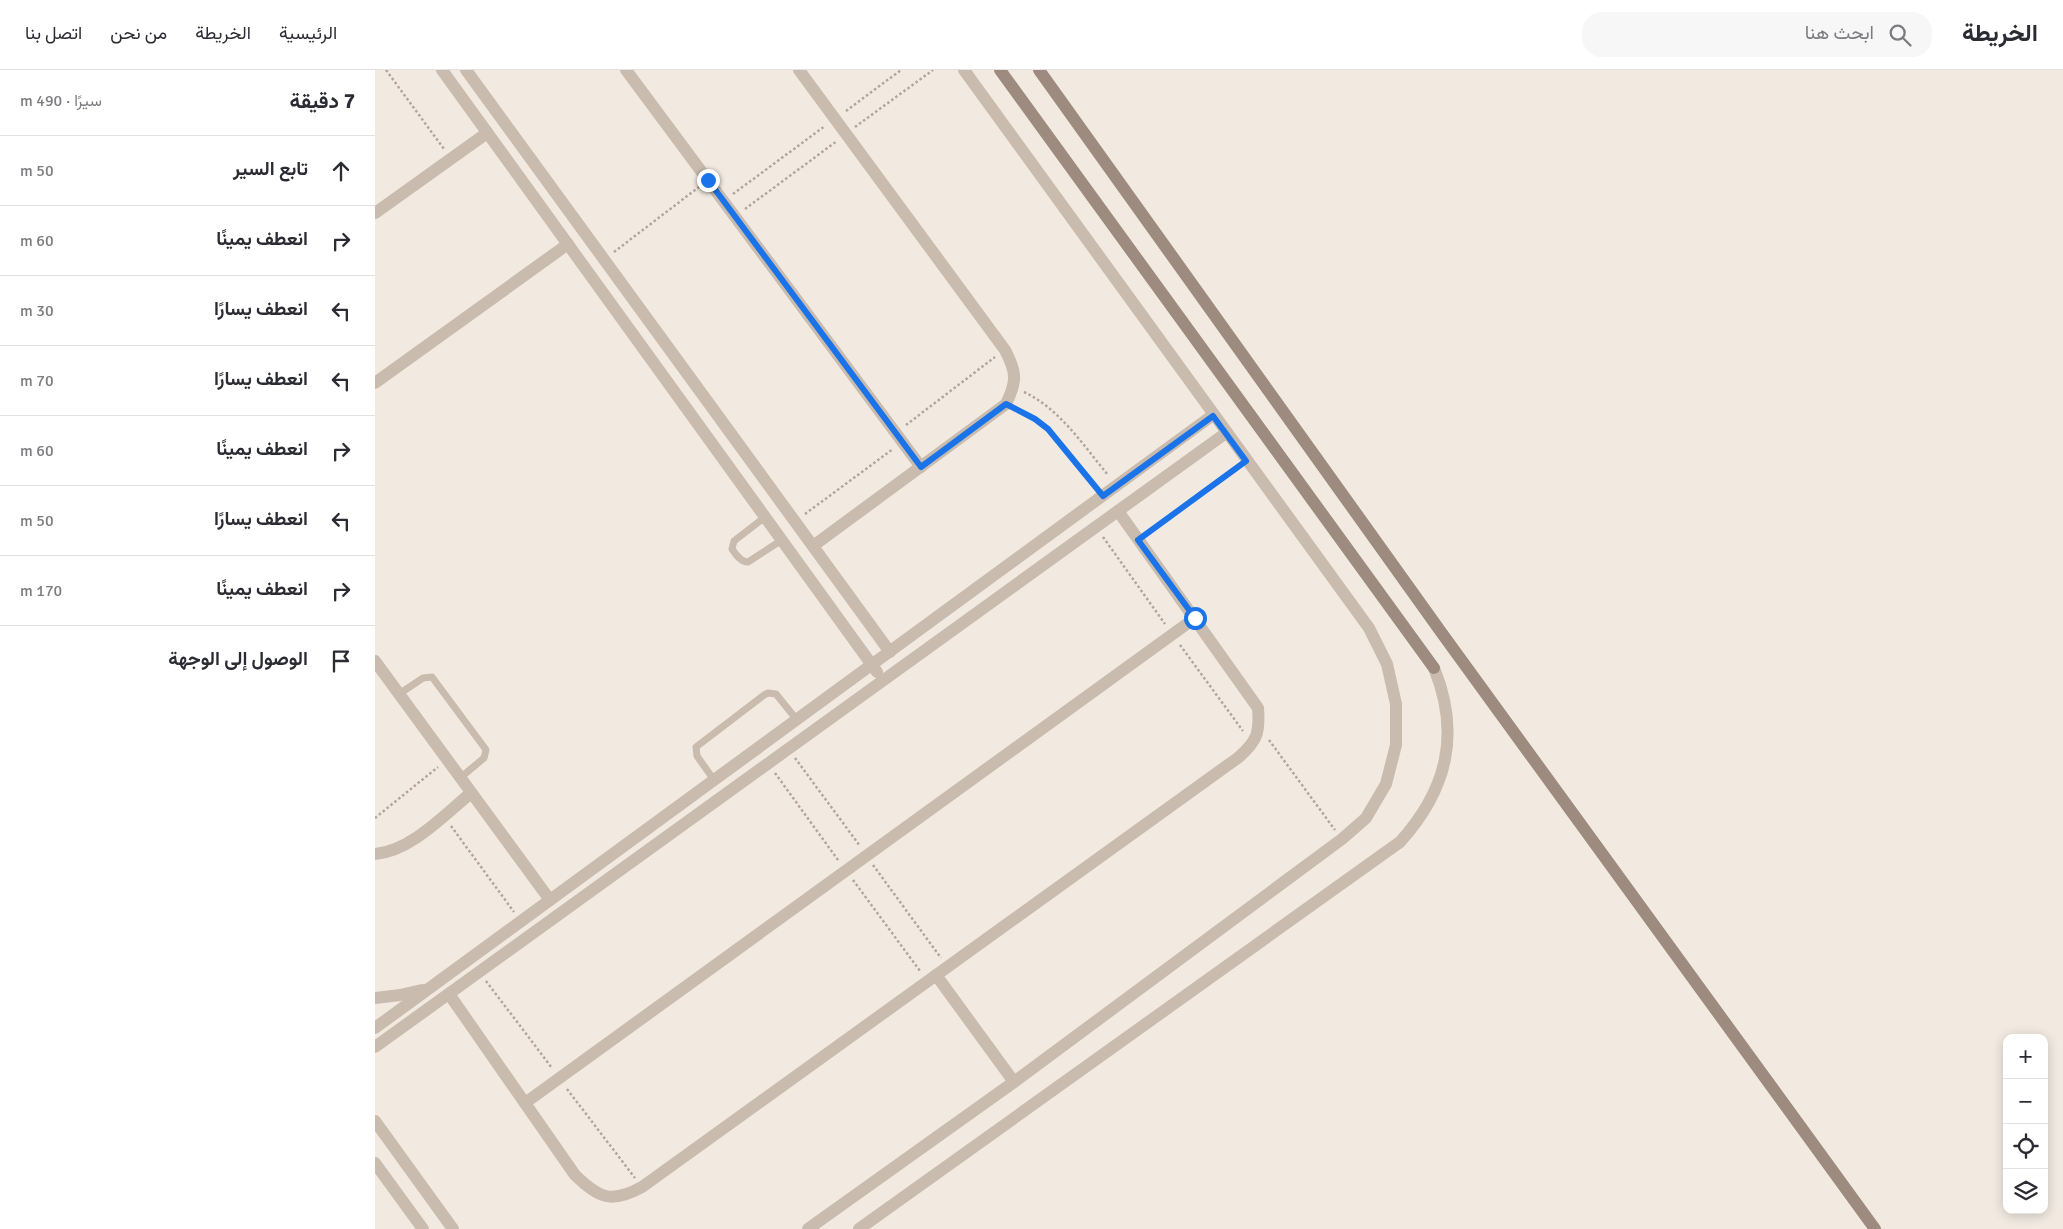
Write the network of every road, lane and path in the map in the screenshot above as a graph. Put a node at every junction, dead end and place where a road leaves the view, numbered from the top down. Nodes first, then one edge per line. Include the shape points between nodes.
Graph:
1 (386, 70) edge
2 (442, 70) edge
3 (465, 70) edge
4 (626, 70) edge
5 (799, 70) edge
6 (901, 70) edge
7 (933, 70) edge
8 (964, 70) edge
9 (1000, 70) edge
10 (1039, 70) edge
11 (835, 119) junction
12 (487, 132) junction
13 (846, 134) junction
14 (451, 158) junction
15 (708, 180) junction
16 (724, 201) junction
17 (375, 213) edge
18 (735, 216) junction
19 (568, 244) junction
20 (604, 259) junction
21 (1005, 350) junction
22 (375, 383) edge
23 (1015, 387) junction
24 (1006, 404) junction
25 (1213, 416) junction
26 (1225, 433) junction
27 (899, 437) junction
28 (1246, 461) junction
29 (921, 467) junction
30 (1117, 486) junction
31 (1103, 496) junction
32 (1118, 511) junction
33 (765, 517) junction
34 (795, 522) junction
35 (782, 540) junction
36 (1138, 540) junction
37 (813, 546) junction
38 (1195, 618) junction
39 (890, 652) junction
40 (375, 660) edge
41 (872, 665) junction
42 (883, 680) junction
43 (399, 694) junction
44 (797, 720) junction
45 (1260, 727) junction
46 (447, 760) junction
47 (460, 778) junction
48 (714, 780) junction
49 (471, 793) junction
50 (443, 816) junction
51 (375, 818) edge
52 (1342, 839) junction
53 (375, 854) edge
54 (550, 900) junction
55 (521, 921) junction
56 (936, 975) junction
57 (430, 988) junction
58 (449, 994) junction
59 (375, 998) edge
60 (375, 1028) edge
61 (375, 1047) edge
62 (1014, 1082) junction
63 (525, 1103) junction
64 (375, 1121) edge
65 (375, 1163) edge
66 (423, 1229) edge
67 (453, 1229) edge
68 (808, 1229) edge
69 (859, 1229) edge
70 (1875, 1229) edge

1 - 14 path
2 - 12 street
3 - 20 street
4 - 15 street
5 - 11 street
6 - 11 path
7 - 13 path
8 - 25 street
9 - 69 street via 1433,668 1447,712 1446,759 1430,804 1401,842
10 - 70 street
11 - 13 street
11 - 16 path
12 - 14 street
12 - 19 street
13 - 18 path
13 - 21 street
14 - 17 street
15 - 16 street
15 - 20 path
16 - 18 street
18 - 27 street
19 - 22 street
19 - 33 street
20 - 34 street
21 - 23 street via 1014,367
21 - 27 path
23 - 24 street
23 - 30 path via 1047,405
24 - 29 street
24 - 31 path via 1048,429
25 - 26 street
25 - 30 street
26 - 28 street
26 - 32 street
27 - 29 street
27 - 34 path
28 - 36 path
28 - 52 street via 1369,628 1387,664 1396,704 1396,744 1386,784 1366,818
29 - 37 street
30 - 31 street
31 - 39 street
32 - 36 street
32 - 42 street
33 - 35 street
33 - 35 lane via 734,541 735,552 743,561 749,562
34 - 37 street
35 - 41 street
36 - 38 street
37 - 39 street
38 - 45 street via 1258,708
38 - 63 street
39 - 41 street
40 - 43 street
41 - 42 street
41 - 44 street
42 - 58 street
43 - 46 street
43 - 47 lane via 423,678 432,677 484,747 485,758
44 - 48 street
44 - 48 lane via 776,694 765,695 696,747 697,756
45 - 52 path
45 - 56 street via 1253,745 1239,757
46 - 47 street
46 - 51 path
47 - 49 street
48 - 54 street
49 - 50 street
49 - 54 street
50 - 53 street via 394,851
50 - 55 path
52 - 62 street
54 - 55 street
55 - 57 street
56 - 62 street
56 - 63 street via 642,1187 625,1196 606,1197 588,1188 575,1175
57 - 59 street
57 - 60 street
58 - 61 street
58 - 63 street
62 - 68 street
64 - 67 street
65 - 66 street

